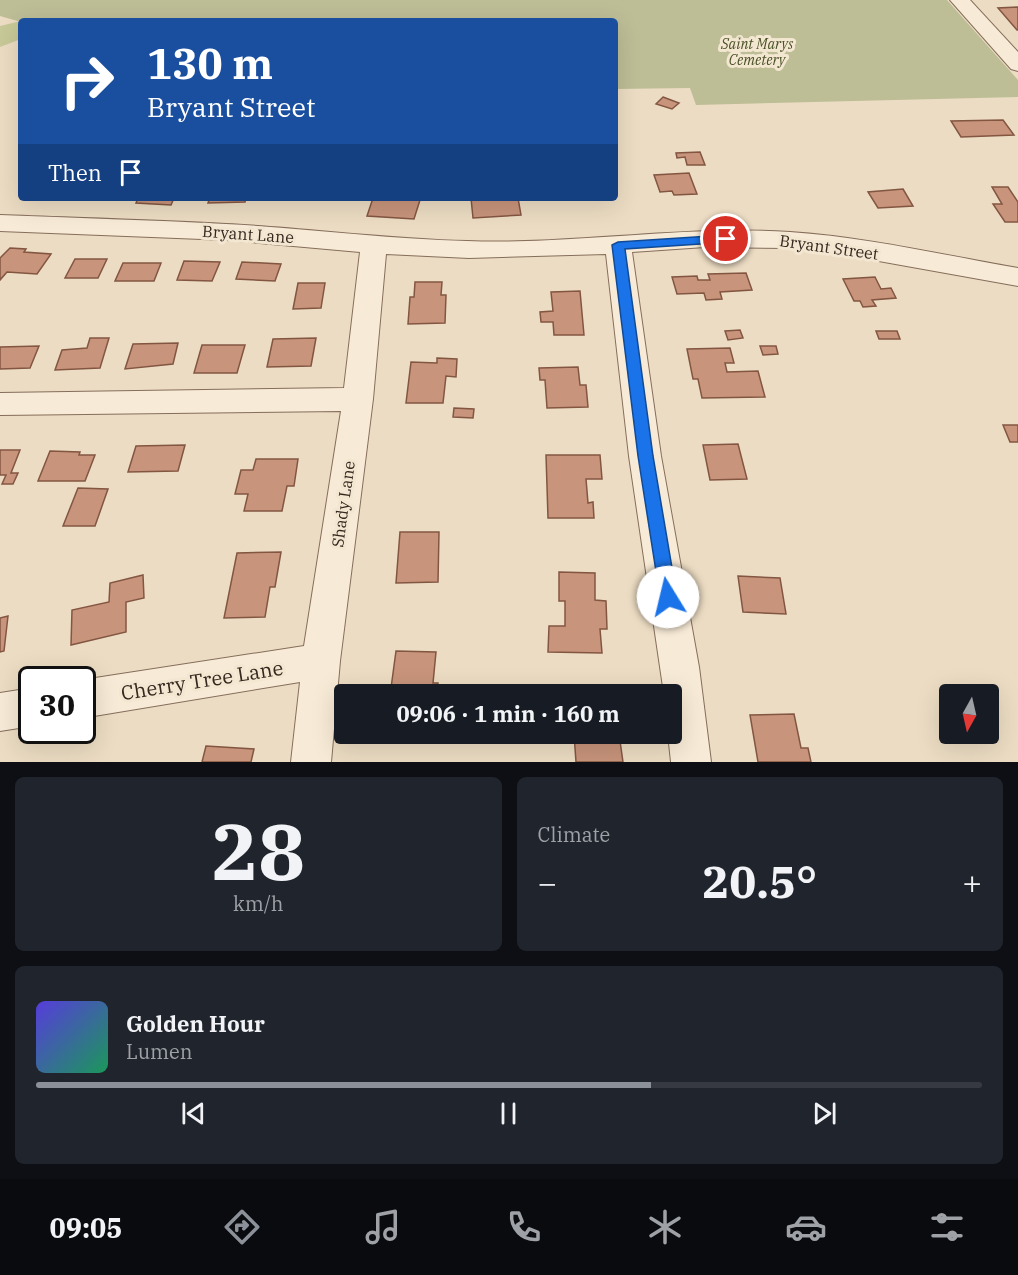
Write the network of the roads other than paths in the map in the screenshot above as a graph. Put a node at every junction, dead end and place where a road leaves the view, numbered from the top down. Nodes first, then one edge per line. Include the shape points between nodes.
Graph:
1 (960, 0) edge
2 (1018, 65) edge
3 (0, 223) edge
4 (374, 245) junction
5 (618, 245) junction
6 (495, 250) joint
7 (1018, 277) edge
8 (358, 399) junction
9 (0, 404) edge
10 (321, 661) junction
11 (96, 697) edge
12 (18, 709) edge
13 (0, 712) edge
14 (311, 762) edge
15 (692, 762) edge

1 - 2 street
3 - 4 street, Bryant Lane via 237,233
4 - 6 street, Bryant Lane
4 - 8 street, Shady Lane
5 - 6 street, Bryant Street
5 - 7 street, Bryant Street via 705,239 810,242
5 - 15 street via 645,456
8 - 9 street
8 - 10 street, Shady Lane
10 - 11 street, Cherry Tree Lane
10 - 14 street, Shady Lane
12 - 13 street

